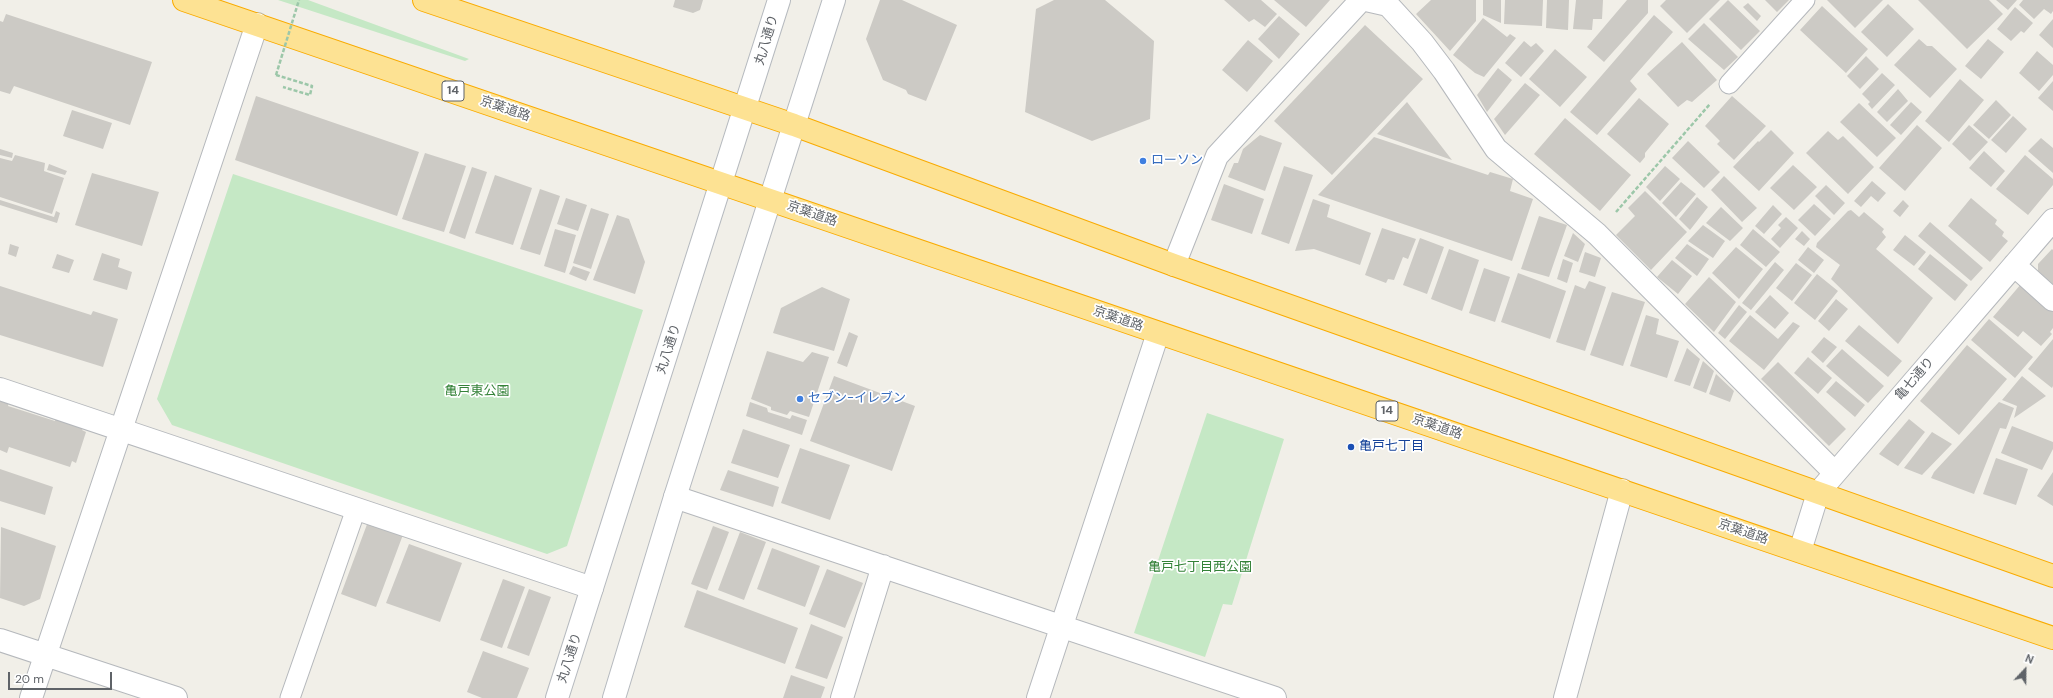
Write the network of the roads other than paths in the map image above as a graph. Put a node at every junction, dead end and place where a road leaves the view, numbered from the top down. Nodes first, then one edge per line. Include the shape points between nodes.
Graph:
1 (184, 0) edge
2 (424, 0) edge
3 (779, 0) edge
4 (834, 0) edge
5 (1367, 0) edge
6 (1805, 0) edge
7 (257, 24) junction
8 (1729, 84) road end
9 (746, 108) junction
10 (794, 125) junction
11 (722, 183) junction
12 (772, 200) junction
13 (2053, 220) edge
14 (1174, 265) junction
15 (2014, 265) junction
16 (2053, 300) edge
17 (1158, 332) junction
18 (0, 389) edge
19 (120, 430) junction
20 (1835, 473) junction
21 (1622, 490) junction
22 (1818, 493) junction
23 (675, 497) junction
24 (356, 509) junction
25 (1800, 551) junction
26 (883, 566) junction
27 (2053, 576) edge
28 (592, 588) junction
29 (1062, 626) junction
30 (2053, 638) edge
31 (0, 640) edge
32 (45, 655) junction
33 (31, 698) edge
34 (176, 698) edge
35 (290, 698) edge
36 (557, 698) edge
37 (614, 698) edge
38 (842, 698) edge
39 (1038, 698) edge
40 (1275, 698) edge
41 (1565, 698) edge

1 - 7 highway, 京葉道路 / 14
2 - 9 highway
3 - 9 street, 丸八通り
4 - 10 street
5 - 14 street via 1217,156
5 - 20 street via 1388,5 1422,42 1496,150 1597,234
6 - 8 lane
7 - 11 highway, 京葉道路 / 14
7 - 19 street
9 - 10 highway
9 - 11 street, 丸八通り
10 - 12 street
10 - 14 highway
11 - 12 highway, 京葉道路 / 14
11 - 28 street, 丸八通り
12 - 17 highway, 京葉道路 / 14
12 - 23 street
13 - 15 street, 亀七通り
14 - 22 highway
15 - 16 street
15 - 20 street, 亀七通り
17 - 21 highway, 京葉道路 / 14
17 - 29 street
18 - 19 street
19 - 24 street
19 - 32 street
20 - 22 street, 亀七通り
21 - 25 highway, 京葉道路 / 14
21 - 41 street
22 - 25 street, 亀七通り
22 - 27 highway
23 - 26 street
23 - 37 street
24 - 28 street
24 - 35 lane
25 - 30 highway, 京葉道路 / 14
26 - 29 street
26 - 38 street
28 - 36 street, 丸八通り
29 - 39 street
29 - 40 street
31 - 32 street
32 - 33 street
32 - 34 street

